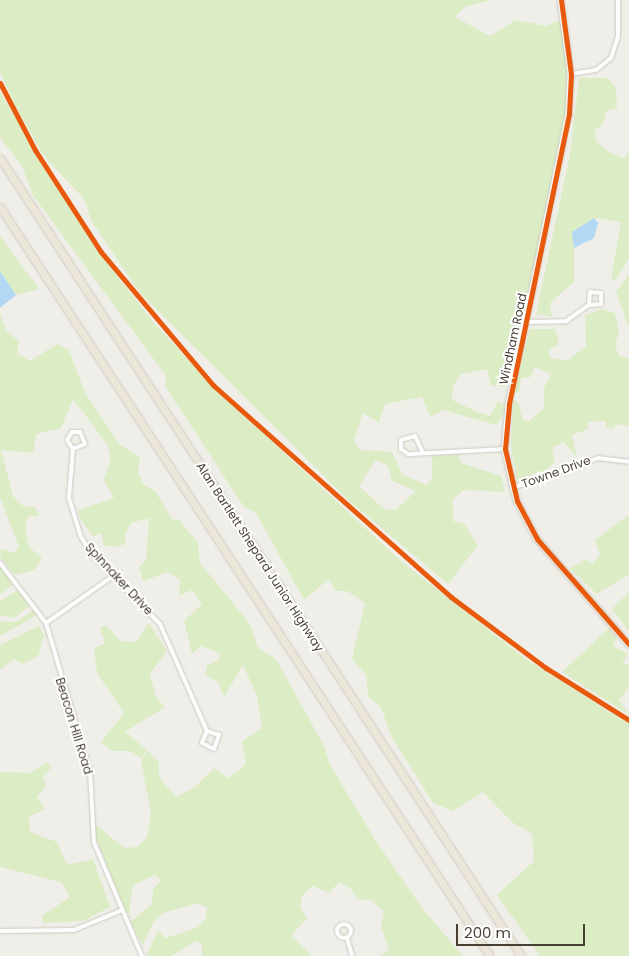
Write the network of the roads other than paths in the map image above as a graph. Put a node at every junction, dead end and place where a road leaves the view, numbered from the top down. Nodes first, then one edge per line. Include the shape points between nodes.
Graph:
1 (561, 0) edge
2 (618, 0) edge
3 (571, 74) junction
4 (0, 158) edge
5 (0, 208) edge
6 (589, 304) junction
7 (527, 322) junction
8 (73, 449) junction
9 (505, 449) junction
10 (423, 453) junction
11 (629, 462) edge
12 (512, 488) junction
13 (0, 563) edge
14 (113, 576) junction
15 (46, 623) junction
16 (629, 643) edge
17 (207, 731) junction
18 (120, 911) junction
19 (0, 931) edge
20 (347, 938) dead end
21 (142, 956) edge
22 (352, 956) edge
23 (490, 956) edge
24 (521, 956) edge

1 - 3 street, Windham Road
2 - 3 street via 618,42 611,58 591,72
3 - 7 street, Windham Road via 567,132
4 - 24 highway, Alan Bartlett Shepard Junior Highway
5 - 23 highway, Alan Bartlett Shepard Junior Highway
6 - 6 street via 601,304 601,293 588,294
6 - 7 street via 561,323
7 - 9 street, Windham Road via 509,405
8 - 8 street, Spinnaker Drive via 67,438 78,431 86,442
8 - 14 street, Spinnaker Drive via 68,483 75,525 89,550
9 - 10 street
9 - 12 street, Windham Road
10 - 10 street via 415,436 401,440 405,453
11 - 12 street, Towne Drive via 598,458
12 - 16 street, Windham Road via 537,539
13 - 15 street, Beacon Hill Road
14 - 15 street
14 - 17 street, Spinnaker Drive via 163,630
15 - 18 street, Beacon Hill Road via 90,772 91,832
17 - 17 street, Spinnaker Drive via 219,735 214,749 202,743
18 - 19 street via 74,930
18 - 21 street, Beacon Hill Road
20 - 22 street

